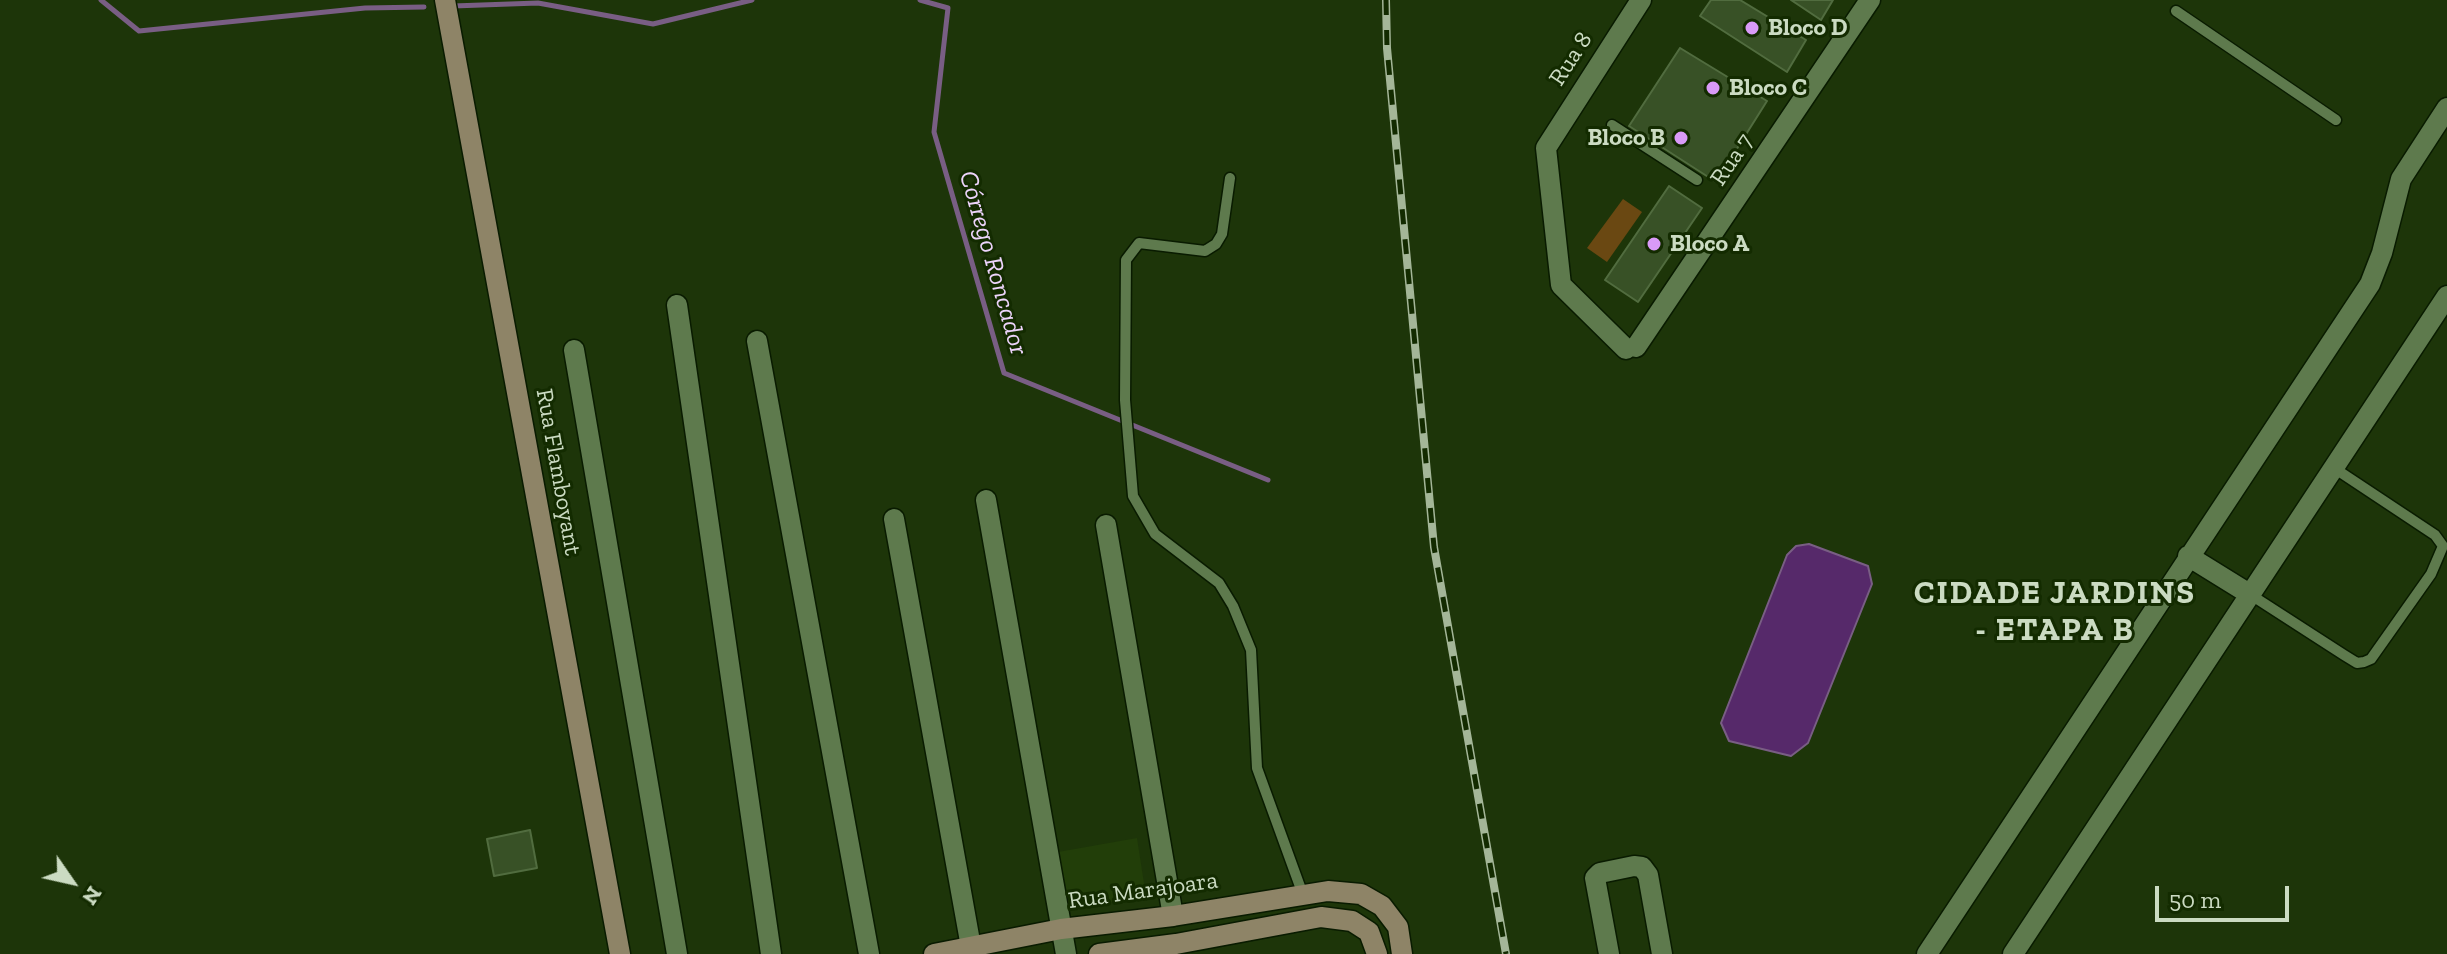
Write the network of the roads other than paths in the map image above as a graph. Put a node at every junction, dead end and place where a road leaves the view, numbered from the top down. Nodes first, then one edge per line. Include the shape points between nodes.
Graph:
1 (445, 0) edge
2 (1641, 0) edge
3 (1870, 0) edge
4 (2176, 11) dead end
5 (2447, 108) edge
6 (2336, 120) dead end
7 (1612, 125) dead end
8 (2441, 131) edge
9 (1230, 178) dead end
10 (1697, 180) dead end
11 (2447, 296) edge
12 (677, 305) dead end
13 (757, 341) dead end
14 (1631, 348) joint
15 (574, 350) dead end
16 (2334, 468) junction
17 (986, 500) dead end
18 (894, 519) dead end
19 (1106, 525) dead end
20 (2188, 556) junction
21 (2251, 595) junction
22 (1302, 892) junction
23 (1361, 894) junction
24 (1173, 916) junction
25 (1352, 921) junction
26 (1061, 929) junction
27 (971, 947) junction
28 (620, 954) edge
29 (677, 954) edge
30 (771, 954) edge
31 (869, 954) edge
32 (934, 954) edge
33 (1066, 954) edge
34 (1099, 954) edge
35 (1377, 954) edge
36 (1402, 954) edge
37 (1609, 954) edge
38 (1662, 954) edge
39 (1927, 954) edge
40 (2013, 954) edge

1 - 28 street, Rua Flamboyant
2 - 14 street, Rua 8 via 1546,148 1561,285
3 - 14 street, Rua 7
4 - 6 lane
5 - 8 street
7 - 10 lane
8 - 20 street via 2401,179 2370,284
9 - 22 lane via 1216,244 1205,251 1139,243 1126,260 1125,400 1133,496 1155,534 1219,583 1233,606 1251,650 1257,768
11 - 16 street
12 - 30 street
13 - 31 street
15 - 29 street
16 - 21 street
16 - 21 lane via 2435,535 2443,546 2431,574 2371,659 2357,663
17 - 26 street
18 - 27 street
19 - 24 street
20 - 21 street
20 - 39 street
21 - 40 street
22 - 23 street, Rua Marajoara
22 - 24 street, Rua Marajoara
23 - 25 street
23 - 36 street via 1382,906 1398,927
24 - 26 street, Rua Marajoara
25 - 34 street via 1321,917
25 - 35 street via 1369,932
26 - 27 street, Rua Marajoara
26 - 33 street
27 - 32 street, Rua Marajoara
37 - 38 street via 1595,878 1634,866 1648,875

